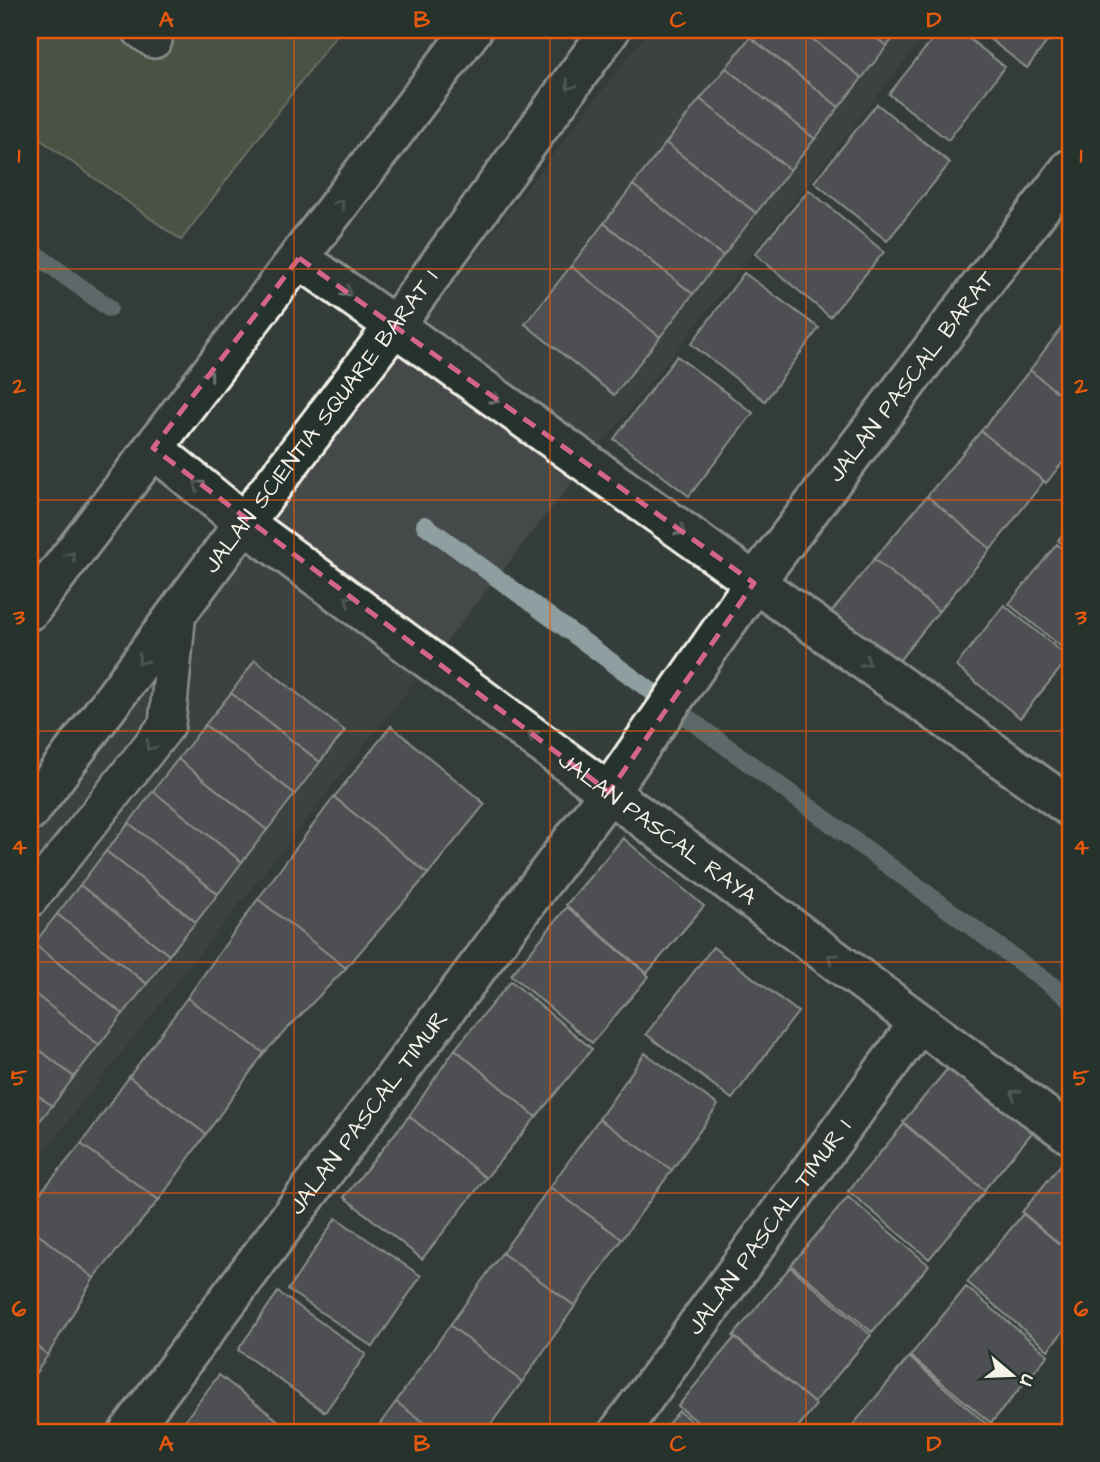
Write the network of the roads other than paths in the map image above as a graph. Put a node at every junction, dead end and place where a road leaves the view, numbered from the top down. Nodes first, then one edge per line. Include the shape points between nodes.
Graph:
1 (472, 30) edge
2 (610, 30) edge
3 (1070, 169) edge
4 (299, 258) junction
5 (395, 325) junction
6 (153, 448) junction
7 (244, 523) junction
8 (754, 583) junction
9 (30, 610) edge
10 (178, 611) junction
11 (693, 670) joint
12 (609, 792) junction
13 (1070, 807) edge
14 (30, 811) edge
15 (30, 899) edge
16 (919, 1023) junction
17 (1070, 1134) edge
18 (129, 1432) edge
19 (619, 1432) edge

4 -> 1 street
2 -> 5 street, JALAN SCIENTIA SQUARE BARAT 1
3 - 8 street, JALAN PASCAL BARAT
4 -> 5 street
6 -> 4 street
5 - 7 street, JALAN SCIENTIA SQUARE BARAT 1
5 -> 8 street
7 -> 6 street, JALAN PASCAL RAYA
9 -> 6 street
7 - 10 street, JALAN SCIENTIA SQUARE BARAT 1
12 -> 7 street, JALAN PASCAL RAYA
8 - 11 street, JALAN PASCAL BARAT
8 -> 13 street
10 -> 14 street, JALAN SCIENTIA SQUARE BARAT 1
10 -> 15 lane via 167,725
11 - 12 street, JALAN PASCAL TIMUR
16 -> 12 street, JALAN PASCAL RAYA
12 - 18 street, JALAN PASCAL TIMUR
17 -> 16 street, JALAN PASCAL RAYA
16 - 19 street, JALAN PASCAL TIMUR 1

